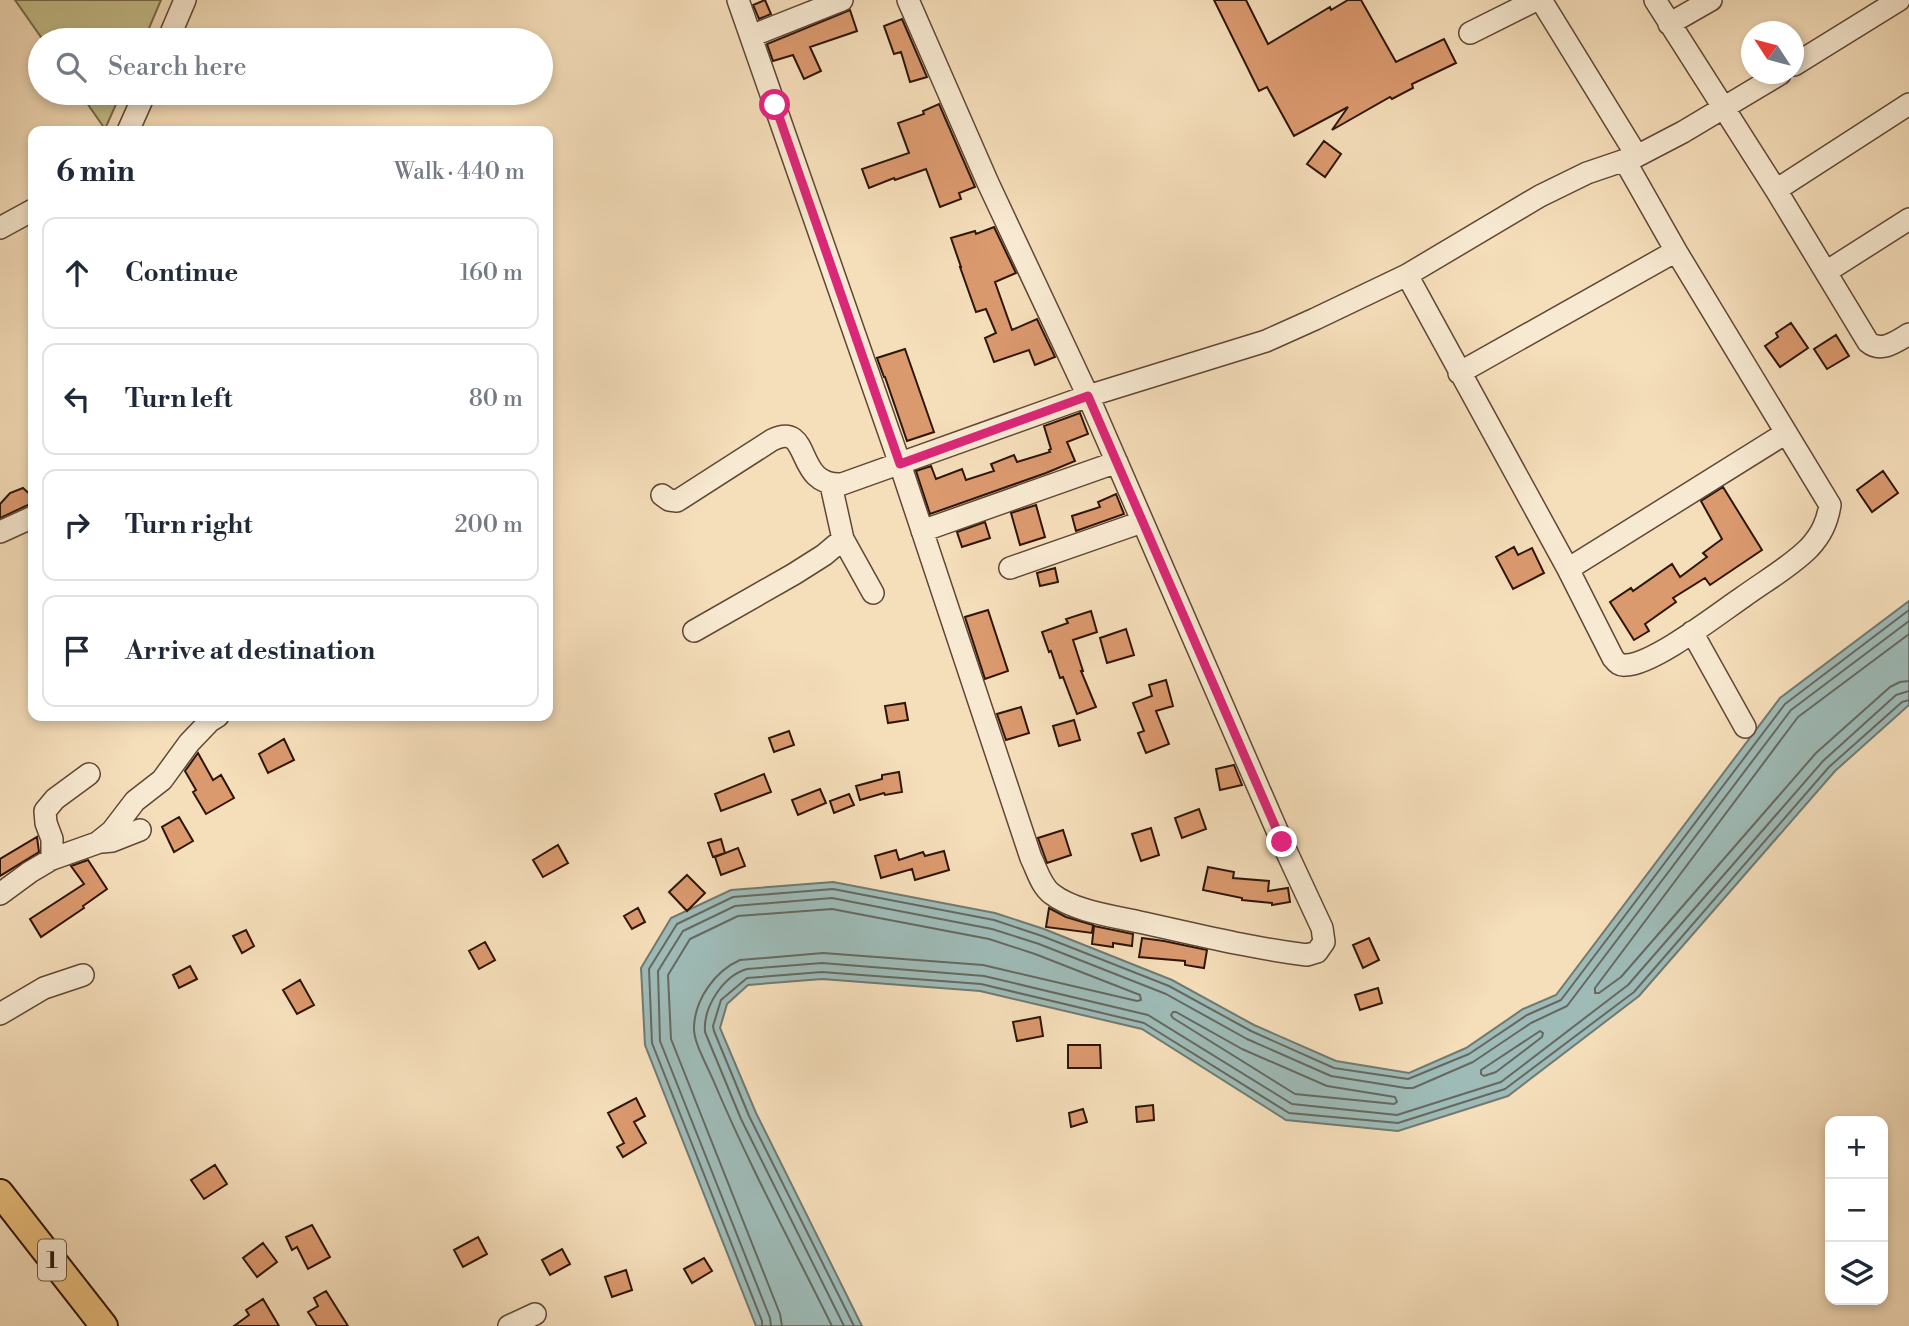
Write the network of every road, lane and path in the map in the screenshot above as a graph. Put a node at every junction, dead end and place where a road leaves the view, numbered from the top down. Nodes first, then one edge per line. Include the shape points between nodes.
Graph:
1 (185, 0) edge
2 (738, 0) edge
3 (842, 0) edge
4 (908, 0) edge
5 (1539, 0) edge
6 (1655, 0) edge
7 (1711, 0) edge
8 (1899, 0) edge
9 (1669, 24) junction
10 (173, 28) edge
11 (1470, 33) dead end
12 (751, 36) junction
13 (1804, 59) edge
14 (1764, 84) edge
15 (1909, 104) edge
16 (140, 105) edge
17 (1724, 108) junction
18 (130, 126) edge
19 (1631, 159) junction
20 (1776, 190) junction
21 (28, 213) edge
22 (1909, 219) edge
23 (0, 228) edge
24 (1676, 251) junction
25 (1826, 272) junction
26 (1407, 275) junction
27 (1909, 334) edge
28 (1459, 373) junction
29 (1088, 396) junction
30 (1786, 433) junction
31 (1116, 462) junction
32 (900, 464) junction
33 (831, 485) junction
34 (662, 495) dead end
35 (28, 519) edge
36 (1142, 522) junction
37 (922, 531) junction
38 (0, 532) edge
39 (843, 539) junction
40 (1010, 568) dead end
41 (1568, 569) junction
42 (873, 593) dead end
43 (694, 631) dead end
44 (1692, 632) junction
45 (210, 721) edge
46 (1745, 727) dead end
47 (89, 774) dead end
48 (140, 830) dead end
49 (97, 843) junction
50 (52, 859) junction
51 (0, 894) edge
52 (83, 975) dead end
53 (0, 1014) edge
54 (0, 1194) edge
55 (535, 1314) dead end
56 (104, 1326) edge
57 (509, 1326) edge

1 - 10 street
2 - 12 street
3 - 12 street
4 - 29 street
5 - 11 street
5 - 19 street
6 - 9 street
7 - 9 street
8 - 13 street
9 - 17 street
12 - 32 street
14 - 17 street
15 - 20 street
16 - 18 street
17 - 19 street
17 - 20 street
19 - 24 street
19 - 26 street via 1587,173 1540,196
20 - 25 street
21 - 23 street
22 - 25 street
24 - 28 street
24 - 30 street
25 - 27 street via 1871,346 1885,347
26 - 28 street
26 - 29 street via 1266,341
28 - 41 street
29 - 31 street
29 - 32 street
30 - 41 street
30 - 44 street via 1829,505 1828,521 1793,562
31 - 36 street
31 - 37 street
32 - 33 street
32 - 37 street
33 - 34 street via 816,476 795,440 780,436 677,500
33 - 39 street
35 - 38 street
36 - 37 street via 1322,928 1324,942 1317,952 1307,955 1225,941 1119,917 1073,905 1044,887
36 - 40 street
39 - 42 street
39 - 43 street via 824,555
41 - 44 street via 1618,664 1639,662
44 - 46 street
45 - 49 street via 162,780 135,801
47 - 50 street via 45,811
48 - 49 street
49 - 50 street
50 - 51 street
52 - 53 street via 44,988
54 - 56 main road, 1
55 - 57 street

